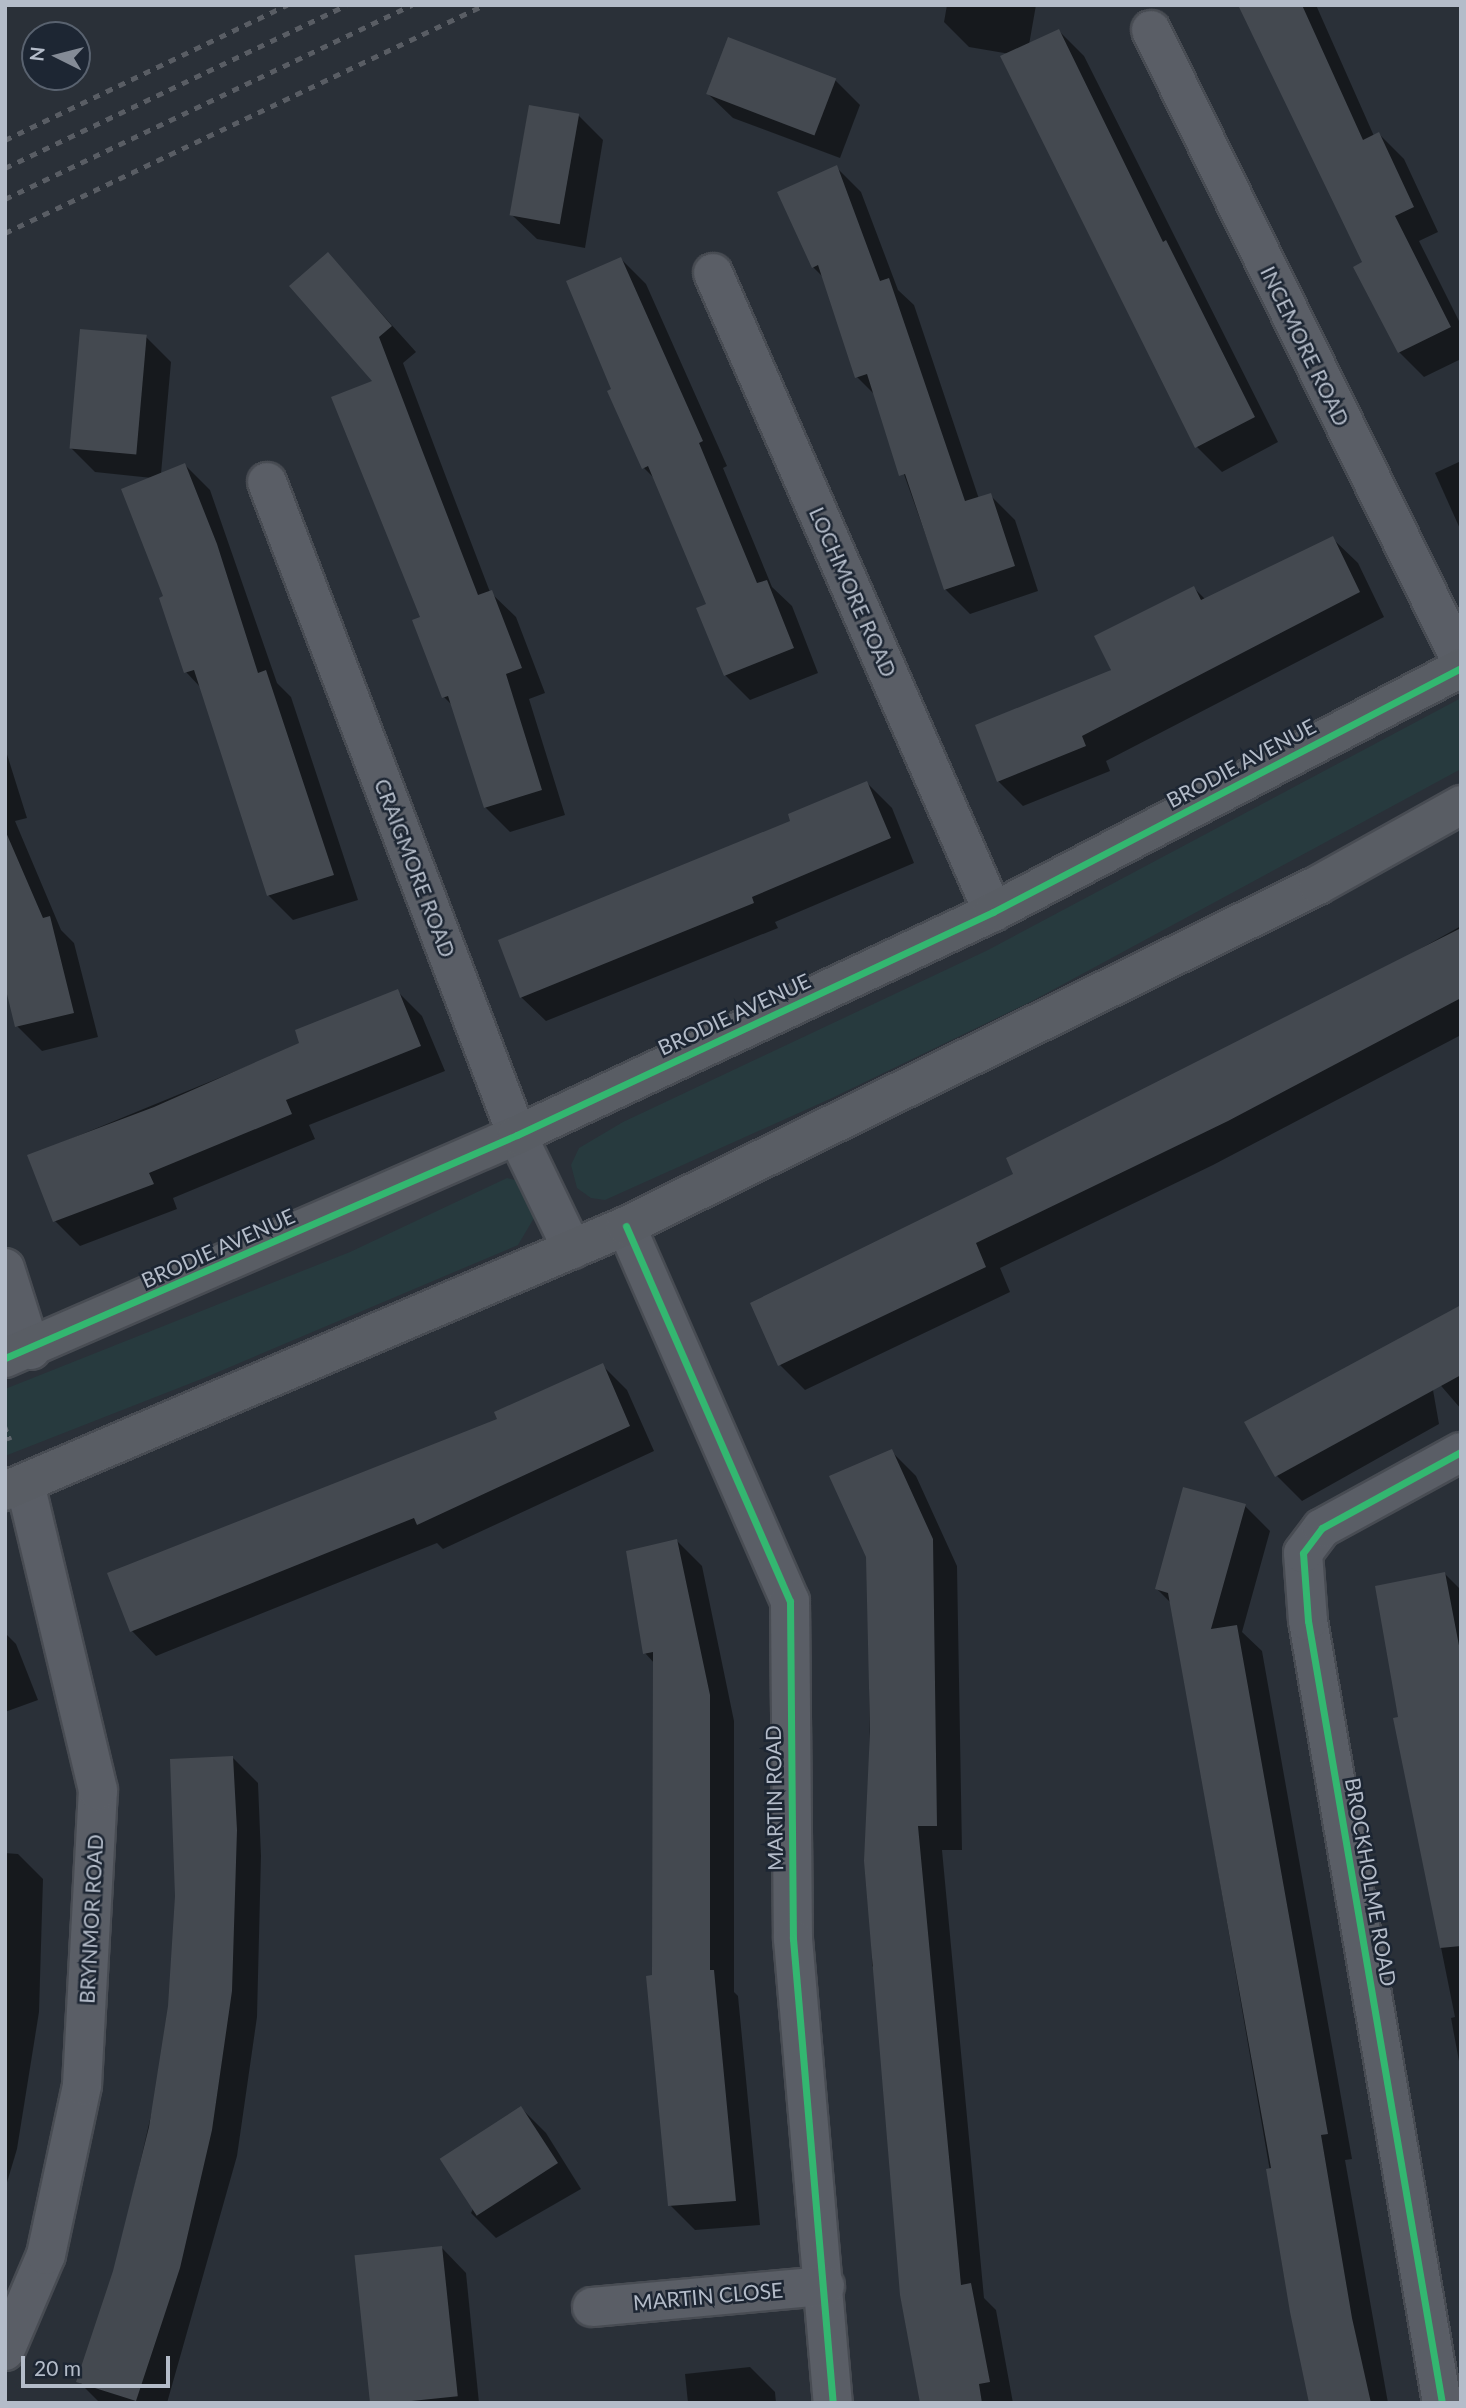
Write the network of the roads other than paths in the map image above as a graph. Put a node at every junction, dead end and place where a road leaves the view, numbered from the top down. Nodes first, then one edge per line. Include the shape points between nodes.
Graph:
1 (1151, 30) dead end
2 (713, 272) dead end
3 (267, 482) dead end
4 (1461, 661) edge
5 (1461, 668) edge
6 (1461, 805) edge
7 (993, 912) junction
8 (517, 1135) junction
9 (625, 1226) junction
10 (572, 1249) junction
11 (5, 1268) edge
12 (18, 1354) edge
13 (1461, 1452) edge
14 (15, 1487) edge
15 (825, 2286) junction
16 (592, 2307) dead end
17 (5, 2351) edge
18 (832, 2403) edge
19 (1442, 2403) edge

1 - 4 street, INCEMORE ROAD
2 - 7 street, LOCHMORE ROAD
3 - 8 street, CRAIGMORE ROAD
5 - 7 street, BRODIE AVENUE
6 - 9 street via 1318,885
7 - 8 street, BRODIE AVENUE
8 - 10 street, CRAIGMORE ROAD
8 - 12 street, BRODIE AVENUE
9 - 10 street
9 - 15 street, MARTIN ROAD via 790,1601 793,1939
10 - 14 street
11 - 12 street
13 - 19 street, BROCKHOLME ROAD via 1322,1528 1303,1553 1306,1610
14 - 17 street, BRYNMOR ROAD via 97,1790 82,2085 46,2255
15 - 16 street, MARTIN CLOSE
15 - 18 street, MARTIN ROAD

